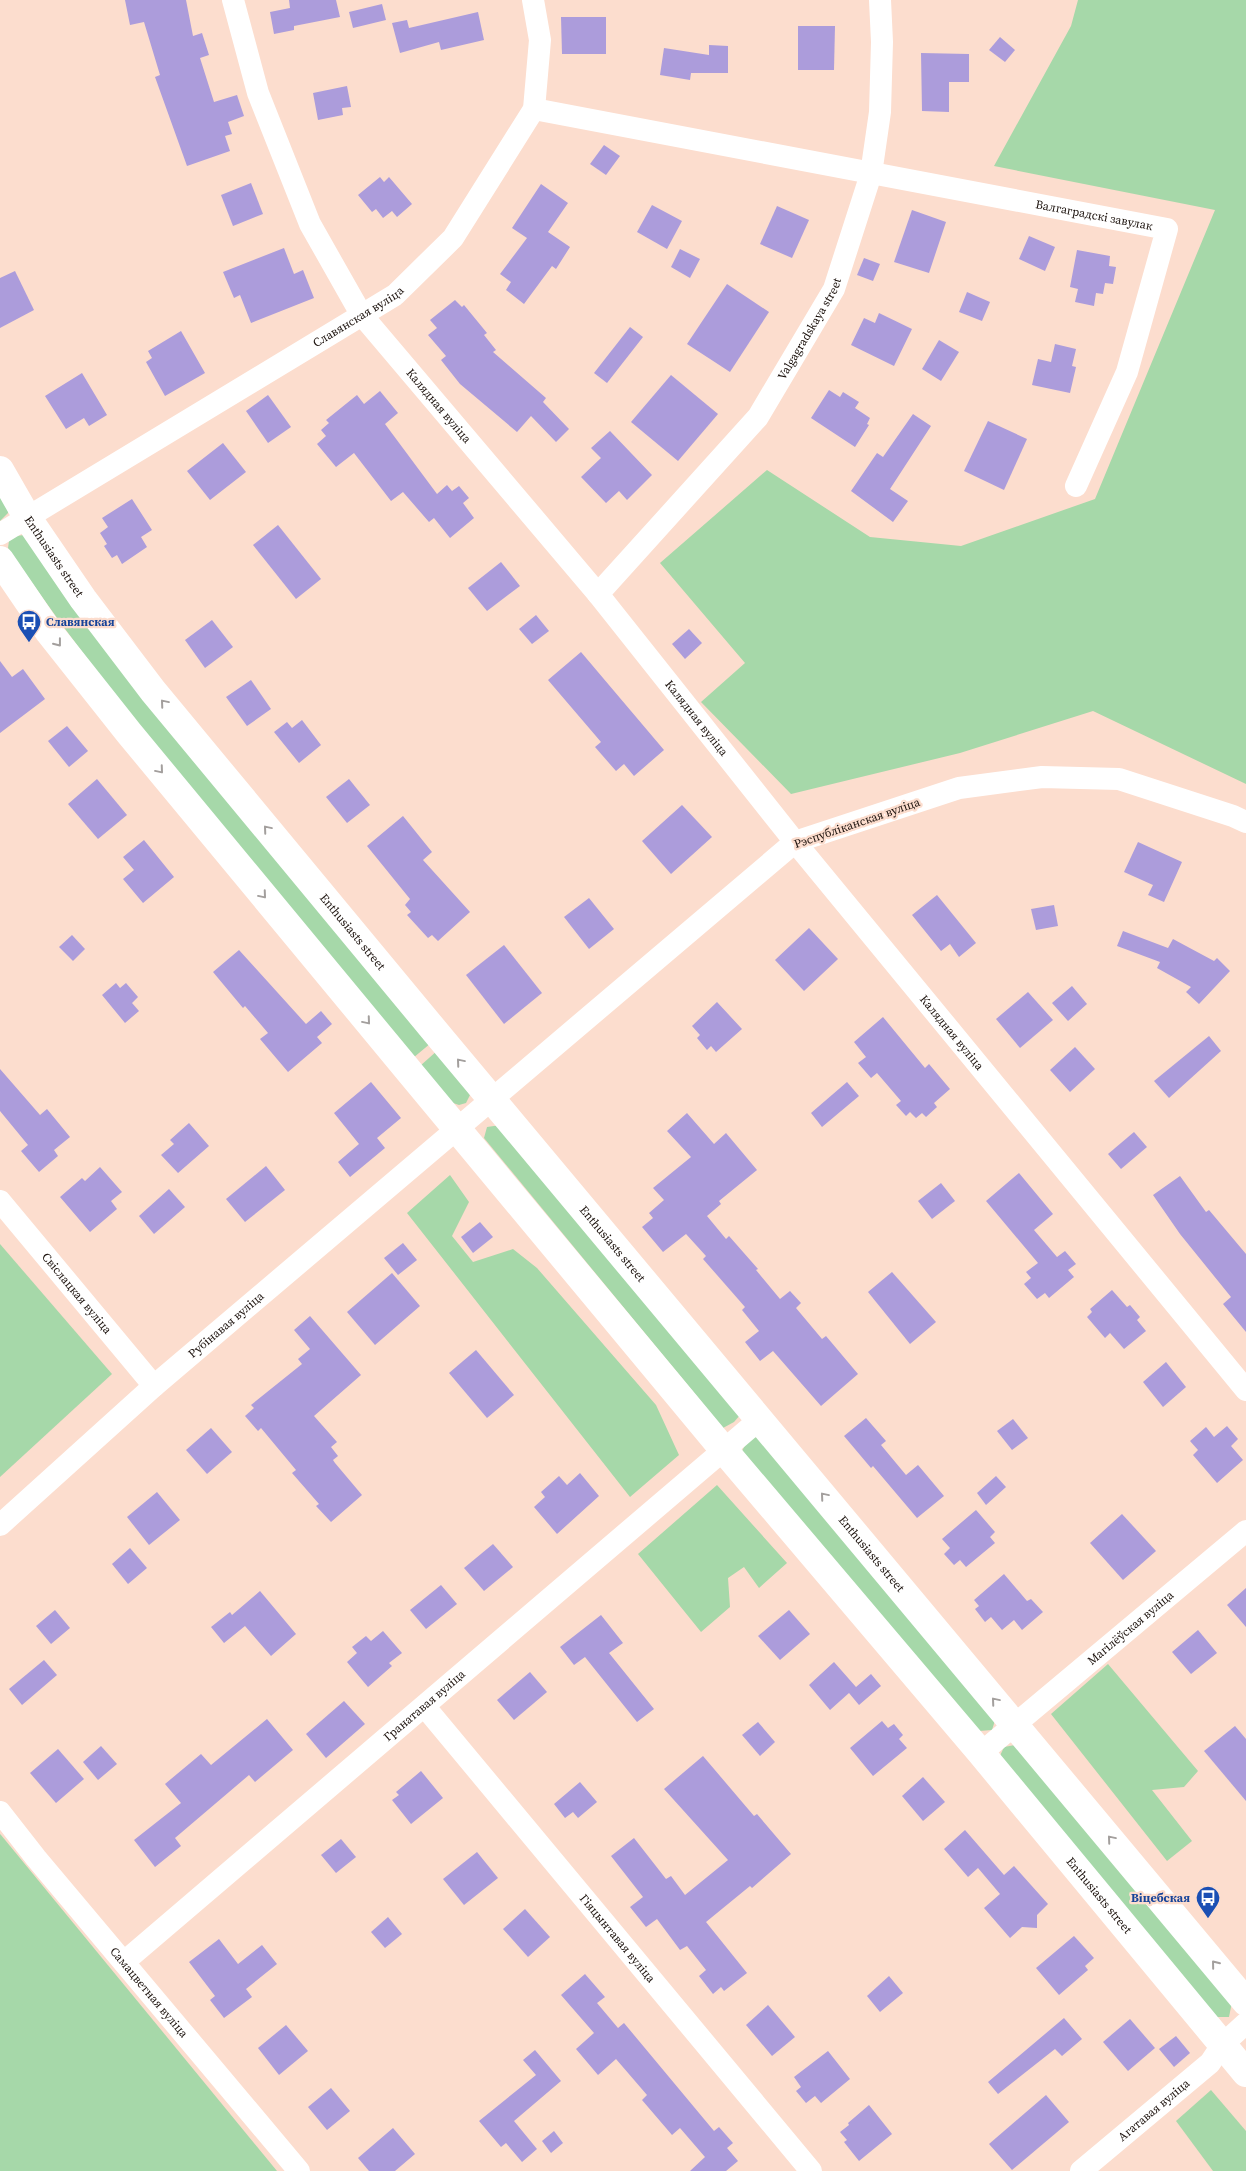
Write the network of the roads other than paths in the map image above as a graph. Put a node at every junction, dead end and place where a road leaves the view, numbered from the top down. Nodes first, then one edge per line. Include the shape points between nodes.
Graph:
1 (233, 0) edge
2 (532, 0) edge
3 (880, 0) edge
4 (534, 109) junction
5 (871, 174) junction
6 (361, 314) junction
7 (0, 470) edge
8 (1076, 486) dead end
9 (27, 517) junction
10 (0, 534) edge
11 (0, 560) edge
12 (598, 594) junction
13 (1246, 822) edge
14 (795, 842) junction
15 (492, 1099) junction
16 (457, 1128) junction
17 (0, 1201) edge
18 (154, 1386) junction
19 (1246, 1390) edge
20 (760, 1419) junction
21 (723, 1449) junction
22 (0, 1525) edge
23 (1246, 1531) edge
24 (425, 1707) junction
25 (1015, 1725) junction
26 (981, 1753) junction
27 (0, 1812) edge
28 (124, 1962) junction
29 (1246, 2002) edge
30 (1246, 2023) edge
31 (1222, 2045) junction
32 (1246, 2073) edge
33 (299, 2171) edge
34 (811, 2171) edge
35 (1081, 2171) edge

1 - 6 street, Калядная вуліца via 258,93 310,224
2 - 4 street, Славянская вуліца via 540,40
3 - 5 street, Valgagradskaya street via 880,112
4 - 5 street
4 - 6 street, Славянская вуліца via 453,238 395,295
5 - 8 street, Валгаградскі завулак via 1167,229 1127,372
5 - 12 street, Valgagradskaya street via 834,288 758,417
6 - 9 street, Славянская вуліца
6 - 12 street, Калядная вуліца
7 - 9 street, Enthusiasts street
9 - 10 street, Славянская вуліца
15 -> 9 street, Enthusiasts street via 153,691 83,599
11 -> 16 street, Enthusiasts street via 50,632 129,733
12 - 14 street, Калядная вуліца
13 - 14 street, Рэспубліканская вуліца via 1118,779 1042,777 959,788
14 - 15 street, Рэспубліканская вуліца
14 - 19 street, Калядная вуліца
15 - 16 street, Рэспубліканская вуліца
15 - 20 street, Enthusiasts street
16 - 18 street, Рубінавая вуліца
16 - 21 street, Enthusiasts street
17 - 18 street, Свіслацкая вуліца
18 - 22 street, Рубінавая вуліца
20 - 21 street, Гранатавая вуліца
25 -> 20 street, Enthusiasts street
21 - 24 street, Гранатавая вуліца
21 - 26 street, Enthusiasts street
23 - 25 street, Магілёўская вуліца
24 - 28 street, Гранатавая вуліца
24 - 34 street, Гіяцынтавая вуліца
25 - 26 street, Магілёўская вуліца
29 -> 25 street, Enthusiasts street
26 - 31 street, Enthusiasts street
27 - 28 street, Самацветная вуліца
28 - 33 street, Самацветная вуліца
30 - 31 street, Агатавая вуліца
31 - 32 street, Enthusiasts street
31 - 35 street, Агатавая вуліца via 1210,2063

